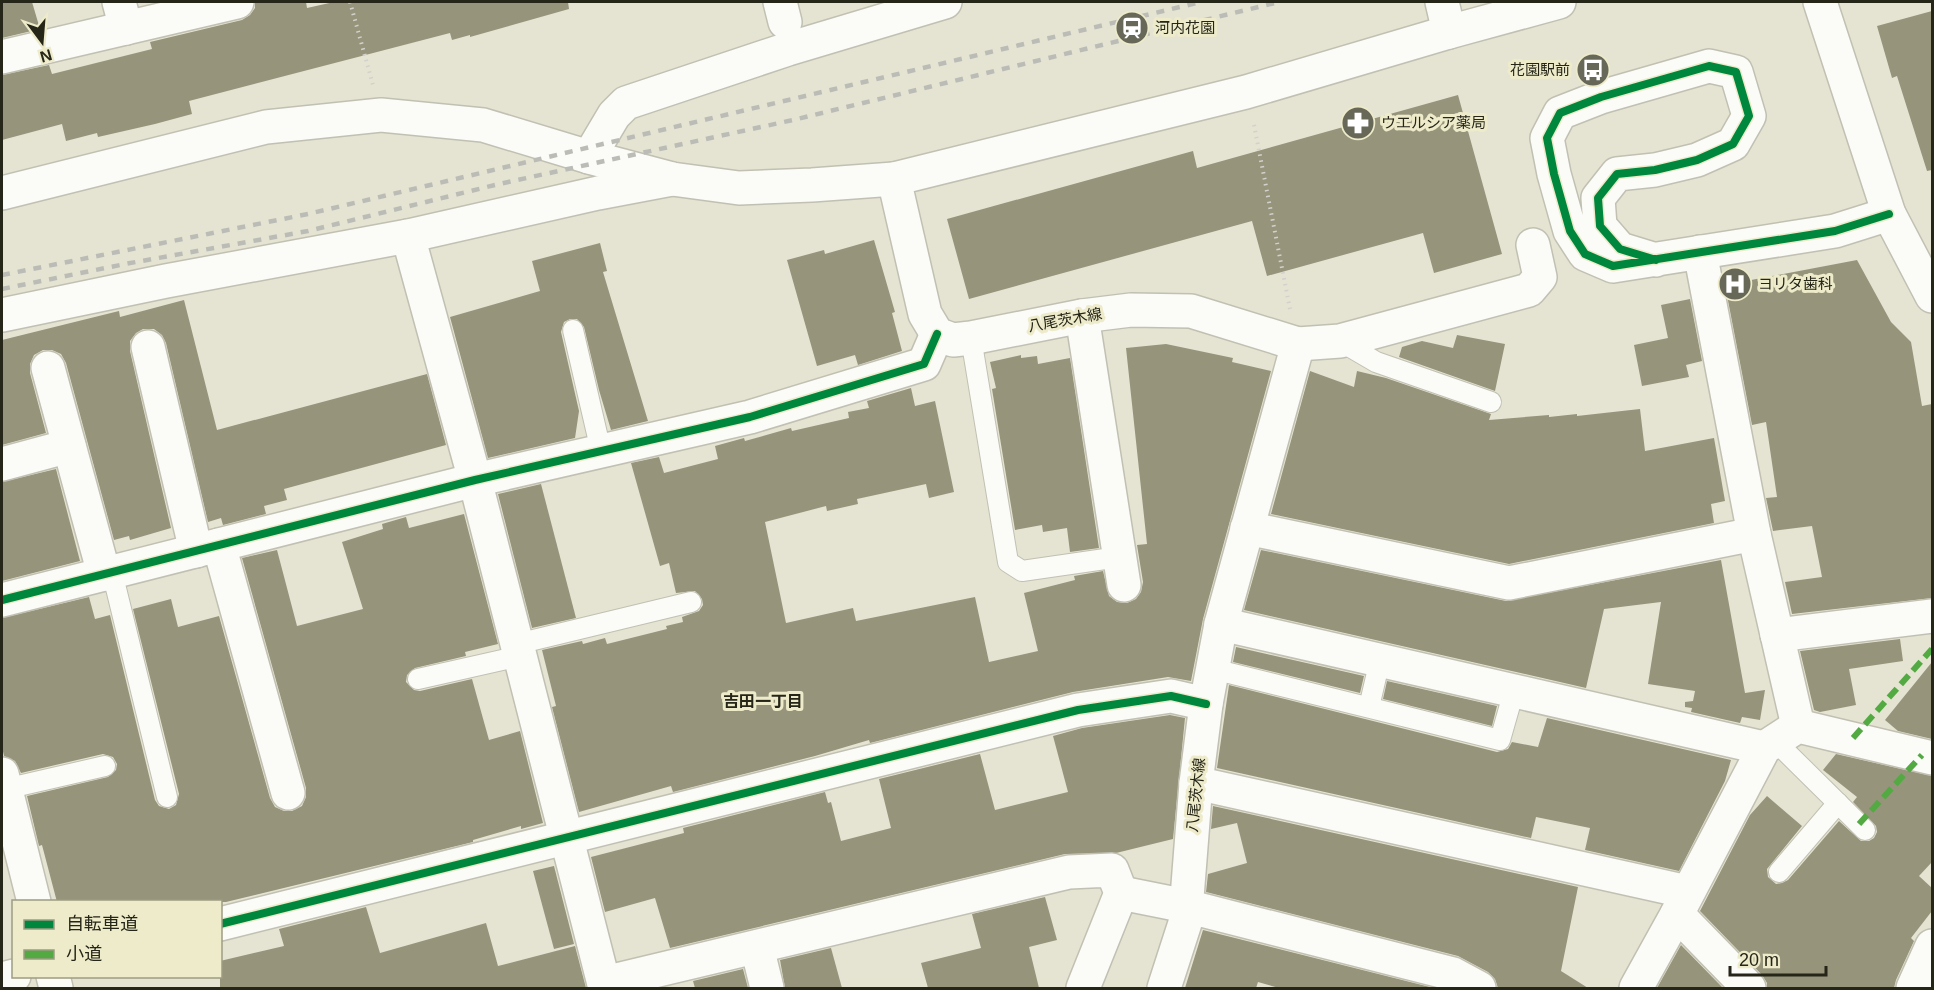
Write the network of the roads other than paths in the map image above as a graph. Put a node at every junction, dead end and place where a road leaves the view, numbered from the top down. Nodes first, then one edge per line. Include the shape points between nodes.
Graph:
1 (237, 2) edge
2 (945, 2) edge
3 (1559, 2) edge
4 (1820, 2) edge
5 (122, 15) edge
6 (1446, 17) edge
7 (2, 57) edge
8 (589, 157) junction
9 (894, 179) junction
10 (672, 180) junction
11 (2, 193) edge
12 (1889, 214) junction
13 (408, 236) junction
14 (1533, 246) dead end
15 (1700, 252) junction
16 (1656, 260) junction
17 (1932, 296) edge
18 (2, 315) edge
19 (1082, 316) junction
20 (573, 330) dead end
21 (937, 334) junction
22 (970, 338) junction
23 (1340, 341) junction
24 (1298, 344) junction
25 (148, 347) dead end
26 (48, 368) dead end
27 (1491, 402) dead end
28 (69, 446) junction
29 (601, 451) junction
30 (2, 464) edge
31 (475, 480) junction
32 (1247, 528) junction
33 (1754, 534) junction
34 (207, 548) junction
35 (1122, 571) joint
36 (108, 573) junction
37 (2, 600) edge
38 (691, 602) dead end
39 (1932, 616) edge
40 (1221, 624) junction
41 (1777, 635) junction
42 (519, 650) junction
43 (1380, 660) junction
44 (1213, 669) junction
45 (418, 679) dead end
46 (1514, 691) junction
47 (1206, 704) junction
48 (1369, 707) junction
49 (1779, 738) junction
50 (1932, 758) edge
51 (105, 766) dead end
52 (3, 781) edge
53 (1196, 783) junction
54 (288, 793) dead end
55 (167, 797) dead end
56 (1838, 803) junction
57 (1865, 830) dead end
58 (566, 838) junction
59 (1779, 872) dead end
60 (1121, 892) junction
61 (33, 900) edge
62 (1682, 903) junction
63 (1186, 906) junction
64 (222, 924) edge
65 (1932, 946) edge
66 (757, 947) junction
67 (604, 986) edge
68 (767, 988) edge
69 (1083, 988) edge
70 (1164, 988) edge
71 (1479, 988) edge
72 (1636, 988) edge
73 (1749, 988) edge
74 (1913, 988) edge

1 - 5 street
2 - 8 street via 788,48 626,103 614,115
3 - 6 street
4 - 12 street
5 - 7 street
6 - 9 street via 1246,92
8 - 10 street
8 - 11 street via 483,124 381,115 266,127
9 - 10 street via 739,188
9 - 21 street via 925,314
10 - 13 street
12 - 15 street via 1836,231
12 - 17 street
13 - 18 street
13 - 31 street
14 - 23 street via 1540,277 1529,290
15 - 16 street
15 - 33 street
16 - 16 street via 1613,266 1585,254 1570,231 1547,138 1560,113 1601,97 1709,66 1736,72 1749,116 1733,144 1697,160 1617,174 1598,198 1600,226 1620,249
19 - 22 street, 八尾茨木線
19 - 24 street, 八尾茨木線 via 1131,310 1191,311
19 - 35 street
20 - 29 lane
21 - 22 street, 八尾茨木線 via 952,340
21 - 29 street via 924,364 750,417
22 - 35 lane via 1008,562 1022,570
23 - 24 street
23 - 27 lane via 1376,362
24 - 32 street, 八尾茨木線
25 - 34 street
26 - 28 street
28 - 30 street
28 - 36 street
29 - 31 street
31 - 34 street
31 - 42 street
32 - 33 street via 1509,583
32 - 40 street, 八尾茨木線
33 - 41 street
34 - 36 street
34 - 54 street
36 - 37 street
36 - 55 lane
38 - 42 lane
39 - 41 street
40 - 43 street
40 - 44 street, 八尾茨木線
41 - 49 street
42 - 45 lane
42 - 58 street
43 - 46 street
43 - 48 lane
44 - 47 street, 八尾茨木線
44 - 48 lane
46 - 48 lane via 1500,740
46 - 49 street
47 - 53 street, 八尾茨木線
47 - 58 street via 1171,696 1078,710
49 - 50 street
49 - 56 lane
49 - 62 street
51 - 52 lane
52 - 61 street
53 - 62 street
53 - 63 street, 八尾茨木線
56 - 57 lane
56 - 59 lane
58 - 64 street
58 - 67 street
60 - 63 street
60 - 66 street via 1112,870 1069,872
60 - 69 street
62 - 72 street
62 - 73 street
63 - 70 street, 八尾茨木線 via 1185,923
63 - 71 street via 1453,974
65 - 74 street
66 - 67 street
66 - 68 street

